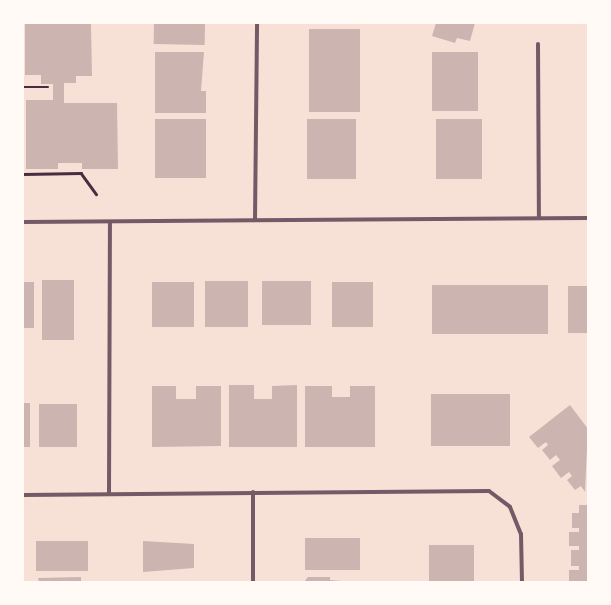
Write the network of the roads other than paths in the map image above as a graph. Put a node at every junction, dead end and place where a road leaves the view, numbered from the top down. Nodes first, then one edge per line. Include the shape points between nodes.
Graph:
1 (257, 23) edge
2 (538, 44) dead end
3 (539, 218) junction
4 (588, 218) edge
5 (254, 220) junction
6 (23, 222) edge
7 (110, 223) junction
8 (253, 492) junction
9 (109, 494) junction
10 (23, 495) edge
11 (253, 582) edge
12 (522, 582) edge

1 - 5 street
2 - 3 street
3 - 4 street
3 - 5 street
5 - 7 street
6 - 7 street
7 - 9 street
8 - 9 street
8 - 11 street
8 - 12 street via 489,491 510,506 522,534
9 - 10 street

